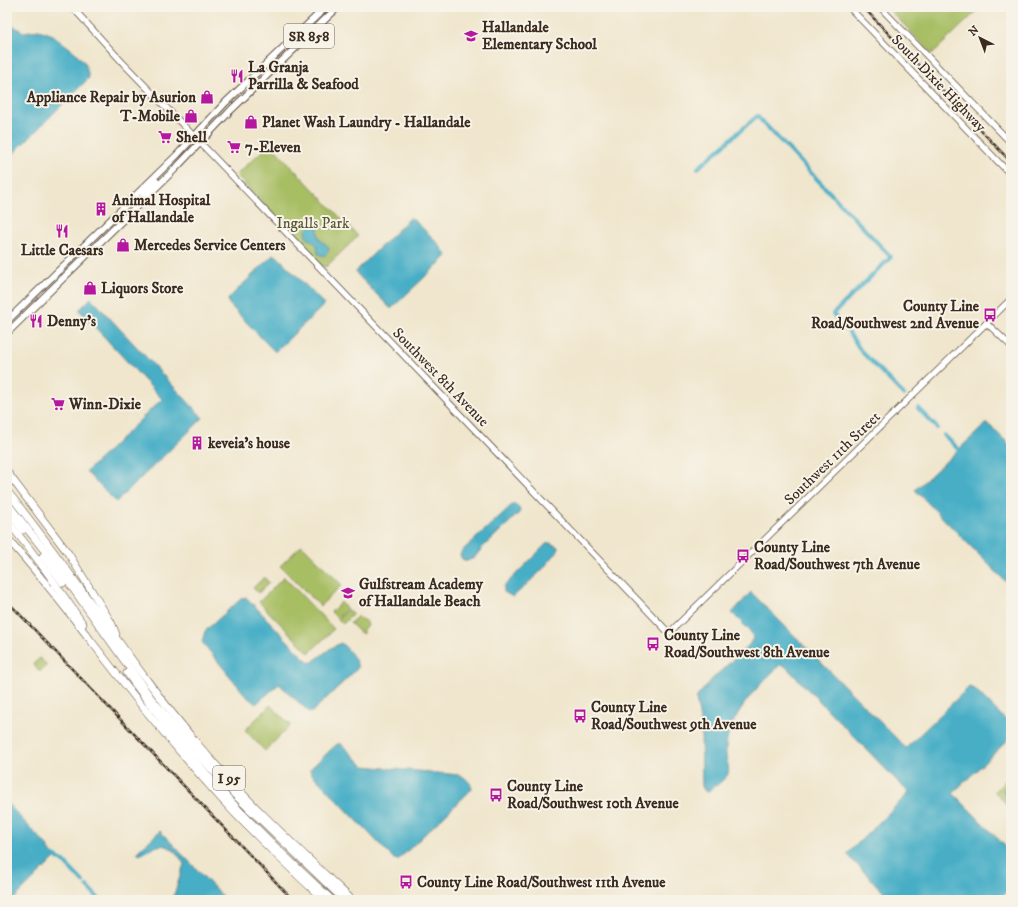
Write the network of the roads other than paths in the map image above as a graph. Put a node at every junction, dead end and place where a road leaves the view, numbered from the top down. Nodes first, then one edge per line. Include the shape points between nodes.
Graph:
1 (72, 7) edge
2 (326, 7) edge
3 (338, 7) edge
4 (849, 7) edge
5 (880, 7) edge
6 (295, 36) junction
7 (283, 48) junction
8 (289, 54) junction
9 (279, 64) junction
10 (195, 137) junction
11 (1011, 142) edge
12 (201, 143) junction
13 (159, 173) junction
14 (1011, 175) edge
15 (137, 194) junction
16 (144, 200) junction
17 (120, 223) junction
18 (1011, 299) edge
19 (7, 321) edge
20 (986, 324) junction
21 (7, 333) edge
22 (1011, 346) edge
23 (7, 472) edge
24 (7, 491) edge
25 (7, 503) edge
26 (7, 510) edge
27 (7, 521) edge
28 (7, 538) edge
29 (669, 634) joint
30 (119, 644) junction
31 (115, 671) junction
32 (324, 900) edge
33 (332, 900) edge
34 (344, 900) edge
35 (352, 900) edge

1 - 10 street, Southwest 8th Avenue
2 - 6 main road, SR 858
3 - 8 main road, SR 858
4 - 14 street, South Dixie Highway
5 - 11 street
6 - 7 main road, SR 858
6 - 8 main road
7 - 9 main road
7 - 10 main road, SR 858 via 225,103
8 - 9 main road, SR 858
9 - 12 main road, SR 858 via 230,110
10 - 12 street, Southwest 8th Avenue
10 - 13 main road, SR 858
12 - 16 main road, SR 858
12 - 29 street, Southwest 8th Avenue
13 - 15 main road, SR 858
13 - 16 main road via 157,180 144,193
15 - 17 main road via 136,202 121,218
15 - 19 main road, SR 858
16 - 17 main road, SR 858
17 - 21 main road, SR 858
18 - 20 street, Southwest 11th Street
20 - 22 street
20 - 29 street, Southwest 11th Street
23 - 30 highway via 68,553 111,622
24 - 30 highway, I 95
25 - 34 highway via 151,698 196,752 235,795
26 - 33 highway via 144,698 179,741 224,794
27 - 31 highway, I 95 via 52,579
28 - 31 highway via 48,585
30 - 35 highway, I 95 via 201,748 271,822
31 - 32 highway, I 95 via 229,807

